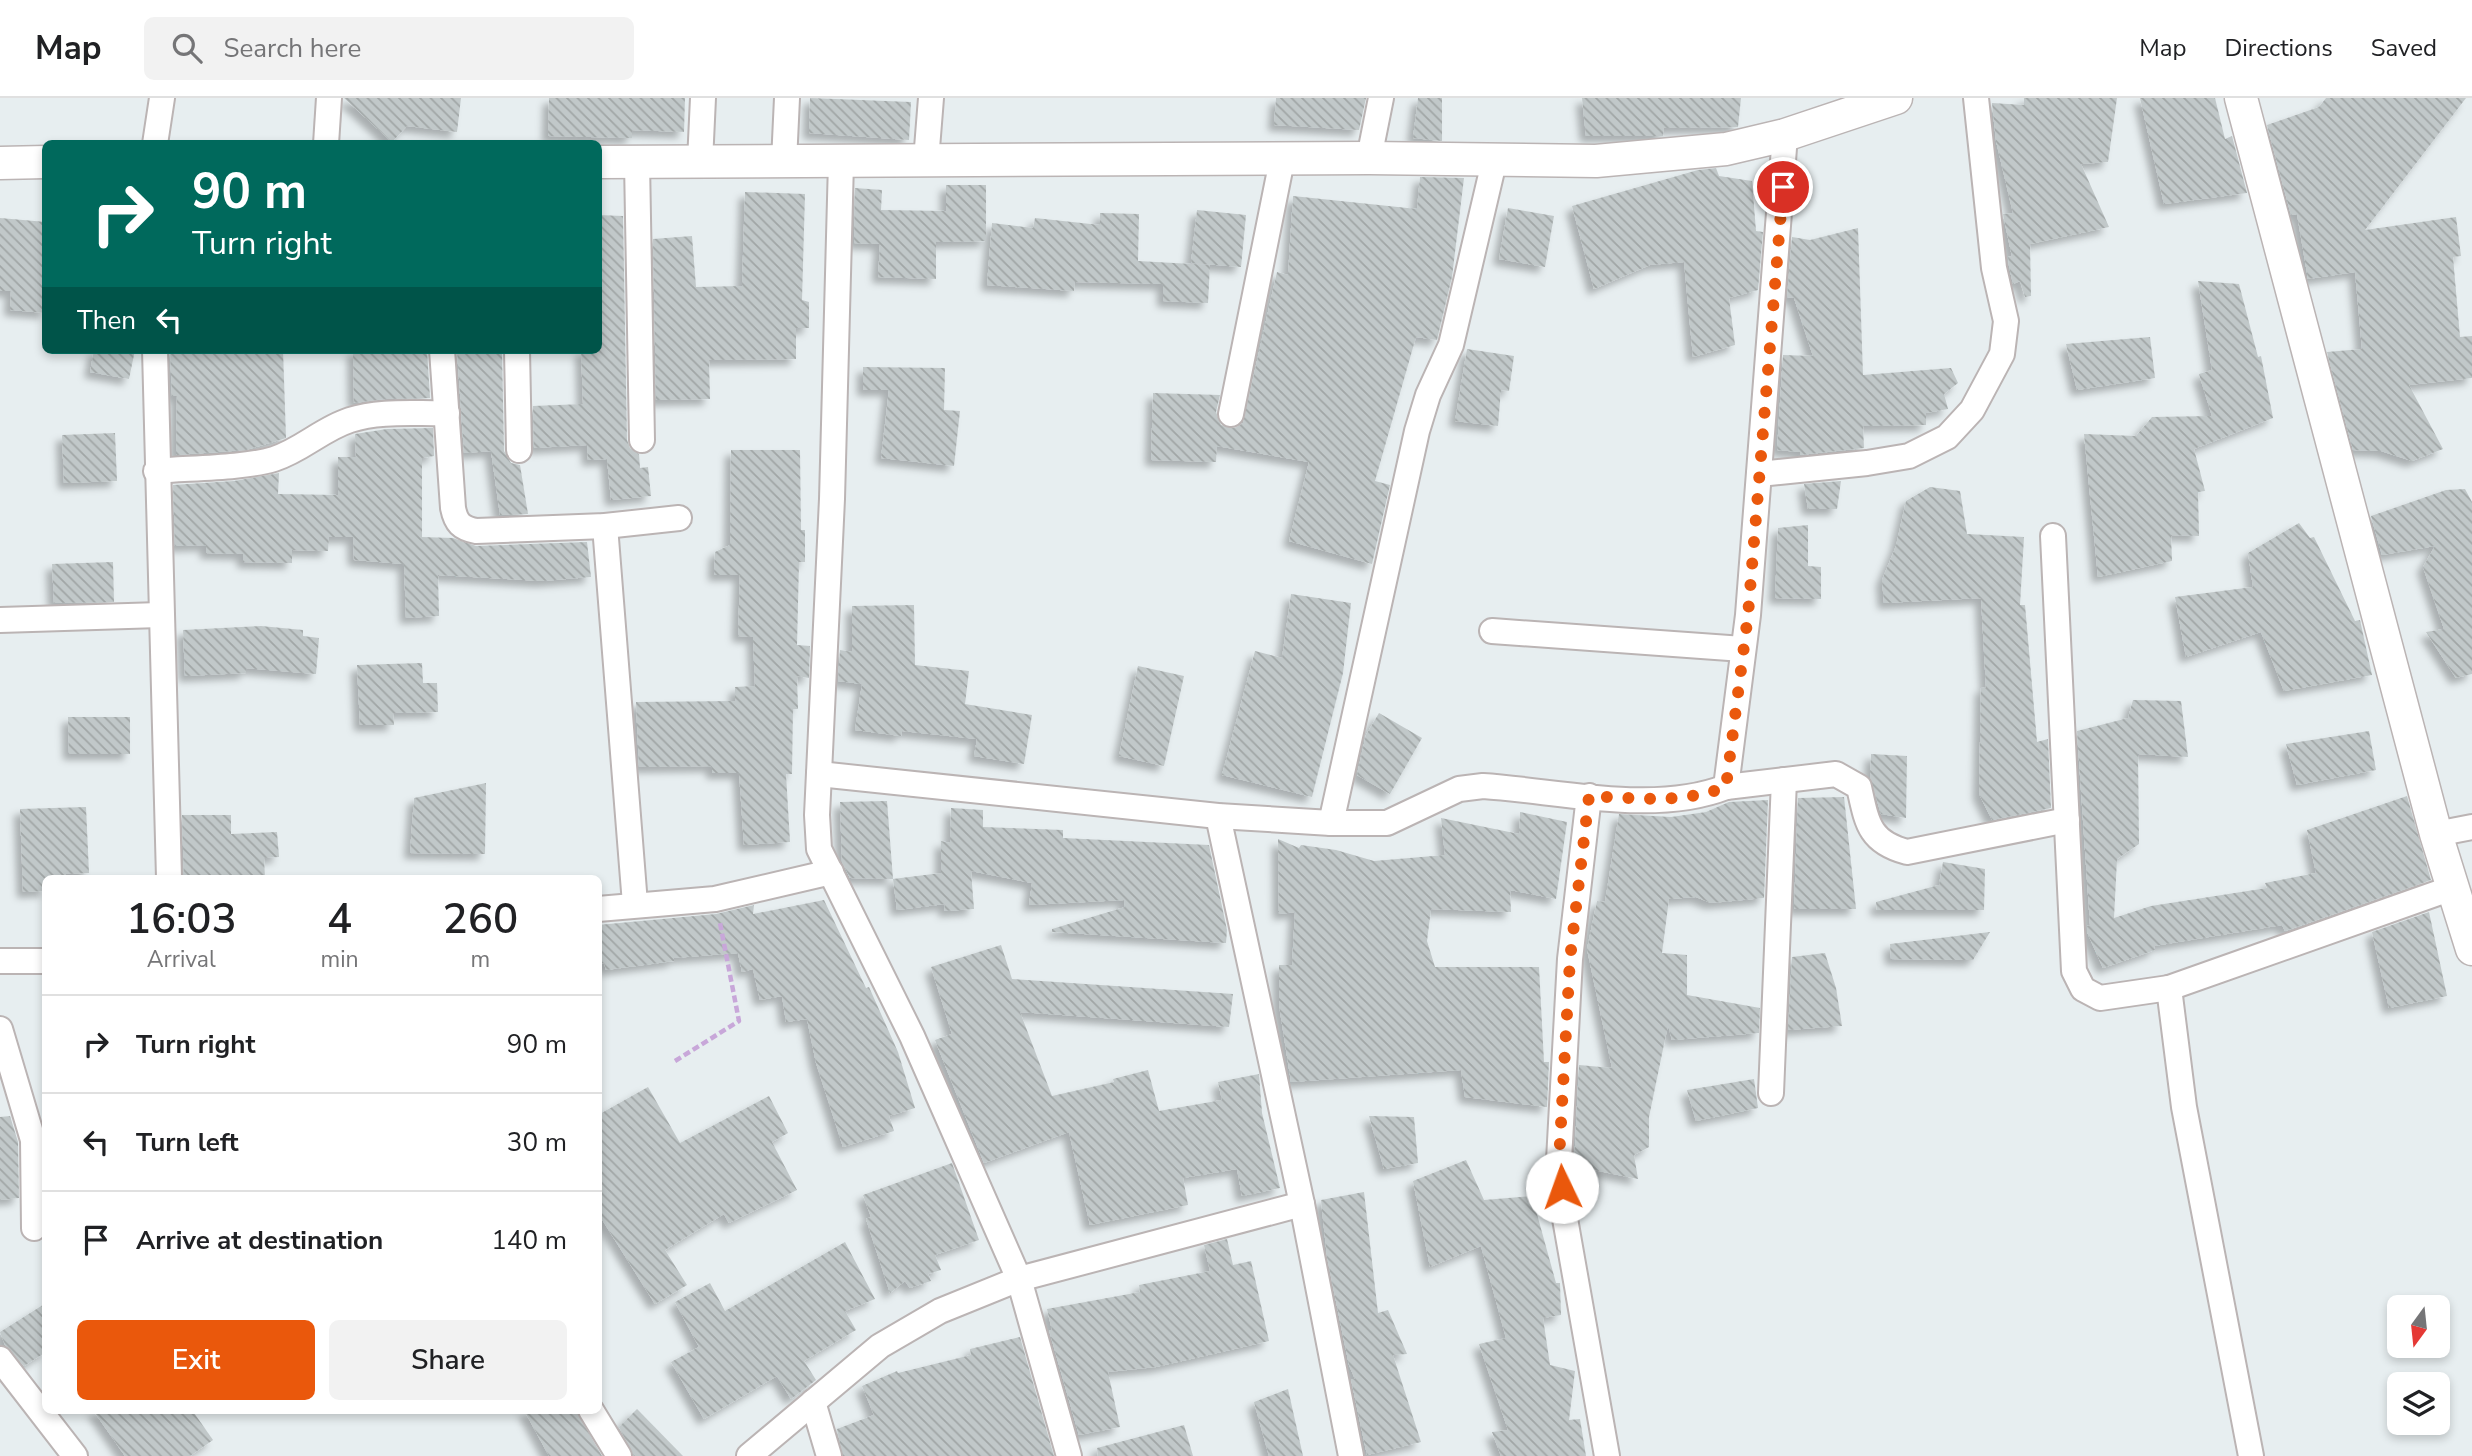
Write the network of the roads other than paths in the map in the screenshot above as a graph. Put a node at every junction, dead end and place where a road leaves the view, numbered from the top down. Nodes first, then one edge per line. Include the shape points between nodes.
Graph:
1 (162, 98) edge
2 (329, 98) edge
3 (703, 98) edge
4 (787, 98) edge
5 (931, 98) edge
6 (1381, 98) edge
7 (1896, 98) edge
8 (1976, 98) edge
9 (2241, 98) edge
10 (1785, 135) junction
11 (156, 140) edge
12 (326, 140) edge
13 (1369, 158) junction
14 (1282, 160) junction
15 (926, 161) junction
16 (42, 162) edge
17 (602, 162) edge
18 (637, 162) junction
19 (700, 162) junction
20 (784, 162) junction
21 (841, 162) junction
22 (1494, 162) junction
23 (0, 163) edge
24 (155, 354) edge
25 (442, 354) edge
26 (517, 354) edge
27 (447, 413) junction
28 (1231, 414) dead end
29 (642, 440) dead end
30 (519, 450) dead end
31 (156, 471) junction
32 (1759, 474) junction
33 (679, 518) dead end
34 (605, 526) junction
35 (2053, 536) dead end
36 (160, 615) junction
37 (0, 620) edge
38 (1492, 631) dead end
39 (1743, 649) junction
40 (819, 774) junction
41 (1784, 780) junction
42 (1726, 787) junction
43 (1589, 796) junction
44 (1218, 816) junction
45 (2067, 820) junction
46 (1331, 823) junction
47 (2472, 827) edge
48 (2436, 834) junction
49 (831, 872) junction
50 (169, 875) edge
51 (2452, 888) junction
52 (635, 904) junction
53 (602, 908) edge
54 (2472, 949) edge
55 (0, 961) edge
56 (42, 961) edge
57 (2169, 988) junction
58 (0, 1029) edge
59 (1771, 1093) dead end
60 (1301, 1204) junction
61 (34, 1228) dead end
62 (1019, 1279) junction
63 (0, 1359) edge
64 (813, 1402) junction
65 (42, 1413) edge
66 (43, 1414) edge
67 (593, 1414) edge
68 (75, 1456) edge
69 (619, 1456) edge
70 (749, 1456) edge
71 (829, 1456) edge
72 (1069, 1456) edge
73 (1351, 1456) edge
74 (1607, 1456) edge
75 (2251, 1456) edge

1 - 11 street
2 - 12 street
3 - 19 street
4 - 20 street
5 - 15 street
6 - 13 street
7 - 10 street
8 - 32 street via 1994,268 2006,321 2002,354 1972,410 1947,437 1909,456
9 - 48 street
10 - 22 street via 1726,149 1655,157
10 - 32 street
13 - 14 street
13 - 22 street
14 - 15 street
14 - 28 street
15 - 21 street
16 - 23 street
17 - 18 street
18 - 19 street
18 - 29 street
19 - 20 street
20 - 21 street
21 - 40 street
22 - 46 street via 1451,345 1417,430
24 - 31 street
25 - 27 street
26 - 30 street
27 - 31 street via 351,419 303,448 271,460
27 - 34 street via 455,520 464,528
31 - 36 street
32 - 39 street
33 - 34 street
34 - 52 street
35 - 45 street
36 - 37 street
36 - 50 street
38 - 39 street
39 - 42 street
40 - 44 street
40 - 49 street via 819,849
41 - 42 street
41 - 45 street via 1836,774 1849,779 1859,787 1873,835 1888,847 1907,852
41 - 59 street
42 - 43 street via 1681,798
43 - 46 street via 1483,786 1459,789 1387,823
43 - 74 street via 1570,959 1559,1160 1564,1213
44 - 46 street
44 - 60 street
45 - 57 street via 2074,971 2083,989 2100,998
47 - 48 street
48 - 51 street
49 - 52 street via 715,899
49 - 62 street via 912,1036
51 - 54 street
51 - 57 street
52 - 53 street
55 - 56 street
57 - 75 street via 2184,1107
58 - 61 street via 33,1140
60 - 62 street
60 - 73 street
62 - 64 street via 940,1311 880,1346
62 - 72 street
63 - 65 street
64 - 70 street
64 - 71 street
66 - 68 street
67 - 69 street

